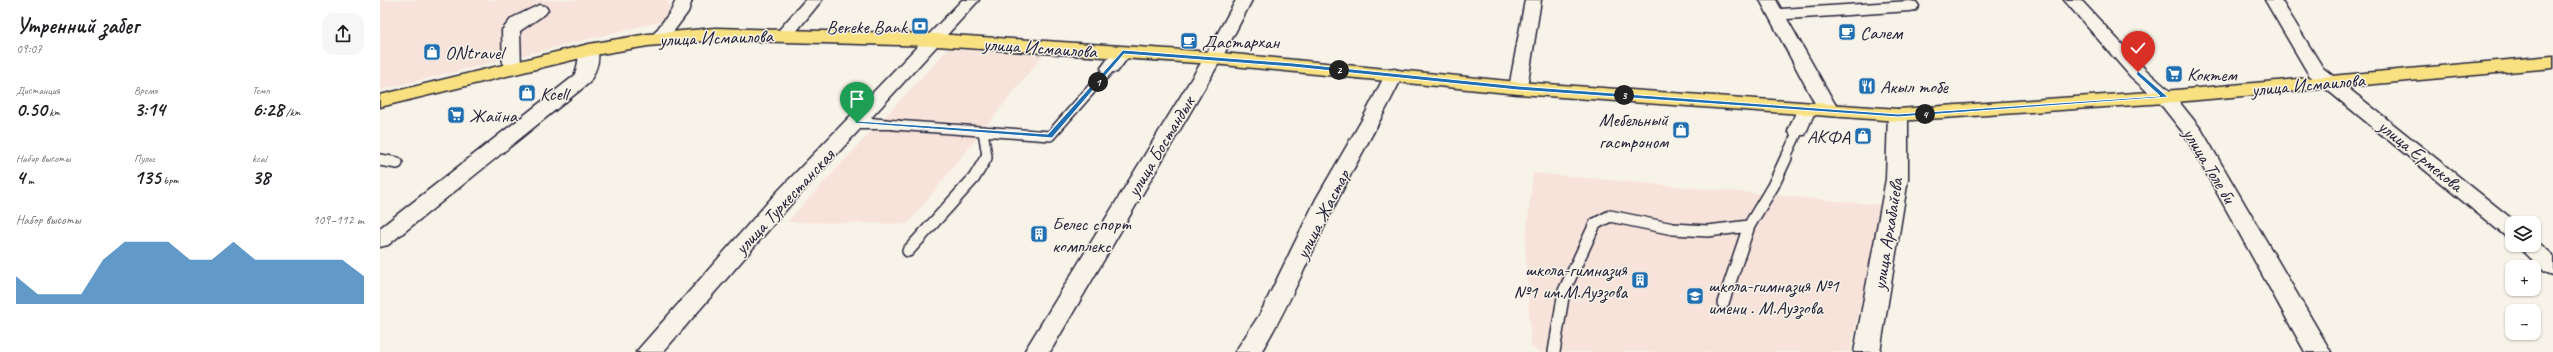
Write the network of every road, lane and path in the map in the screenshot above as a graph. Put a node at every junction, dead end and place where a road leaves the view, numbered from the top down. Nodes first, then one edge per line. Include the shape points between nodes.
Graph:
1 (684, 0) edge
2 (814, 0) edge
3 (971, 0) edge
4 (1244, 0) edge
5 (1533, 0) edge
6 (2072, 0) edge
7 (2273, 0) edge
8 (1910, 6) dead end
9 (1773, 7) edge
10 (539, 10) dead end
11 (784, 34) junction
12 (659, 39) junction
13 (936, 40) junction
14 (589, 50) junction
15 (1123, 52) junction
16 (1213, 58) junction
17 (2550, 65) edge
18 (512, 68) junction
19 (1110, 68) joint
20 (1394, 75) junction
21 (2328, 81) junction
22 (1518, 88) junction
23 (2165, 97) junction
24 (380, 101) edge
25 (1806, 109) junction
26 (1829, 111) junction
27 (1898, 115) junction
28 (857, 123) junction
29 (894, 125) joint
30 (983, 131) junction
31 (1798, 131) joint
32 (380, 160) edge
33 (397, 164) dead end
34 (2505, 224) edge
35 (1749, 226) junction
36 (380, 240) edge
37 (908, 251) dead end
38 (2536, 252) edge
39 (2553, 267) edge
40 (1723, 303) dead end
41 (649, 352) edge
42 (1037, 352) edge
43 (1248, 352) edge
44 (1554, 352) edge
45 (1867, 352) edge
46 (2318, 352) edge

1 - 12 street via 679,12
2 - 11 street
3 - 13 street, улица Туркестанская
4 - 16 street, улица Бостандык
5 - 22 street
6 - 23 street, улица Толе би via 2138,72
7 - 21 street, улица Ермекова via 2310,64
8 - 9 street
9 - 26 street
10 - 18 street via 518,22 511,30
11 - 12 main road, улица Исмаилова via 714,34
11 - 13 main road, улица Исмаилова
12 - 14 main road, улица Исмаилова
13 - 15 main road, улица Исмаилова
13 - 28 street, улица Туркестанская
14 - 18 main road, улица Исмаилова
14 - 36 street via 588,67 582,79
15 - 16 main road, улица Исмаилова
15 - 19 street
16 - 20 main road, улица Исмаилова
16 - 42 street, улица Бостандык
17 - 21 main road, улица Исмаилова
18 - 24 main road, улица Исмаилова
19 - 30 lane via 1050,136
20 - 22 main road, улица Исмаилова
20 - 43 street, улица Жастар via 1327,199 1271,316
21 - 23 main road, улица Исмаилова
21 - 34 street, улица Ермекова
22 - 25 main road, улица Исмаилова
23 - 27 main road, улица Исмаилова
23 - 46 street, улица Толе би via 2194,133
25 - 26 main road, улица Исмаилова
25 - 31 street
26 - 27 main road, улица Исмаилова
27 - 45 street, улица Архабайева via 1897,179
28 - 29 street
28 - 41 street, улица Туркестанская via 784,198
29 - 30 lane
30 - 37 lane via 987,156 974,178
31 - 35 lane via 1773,186
32 - 33 lane
35 - 40 lane
35 - 44 lane via 1708,231 1673,229 1610,216 1595,224 1564,291
38 - 39 street

